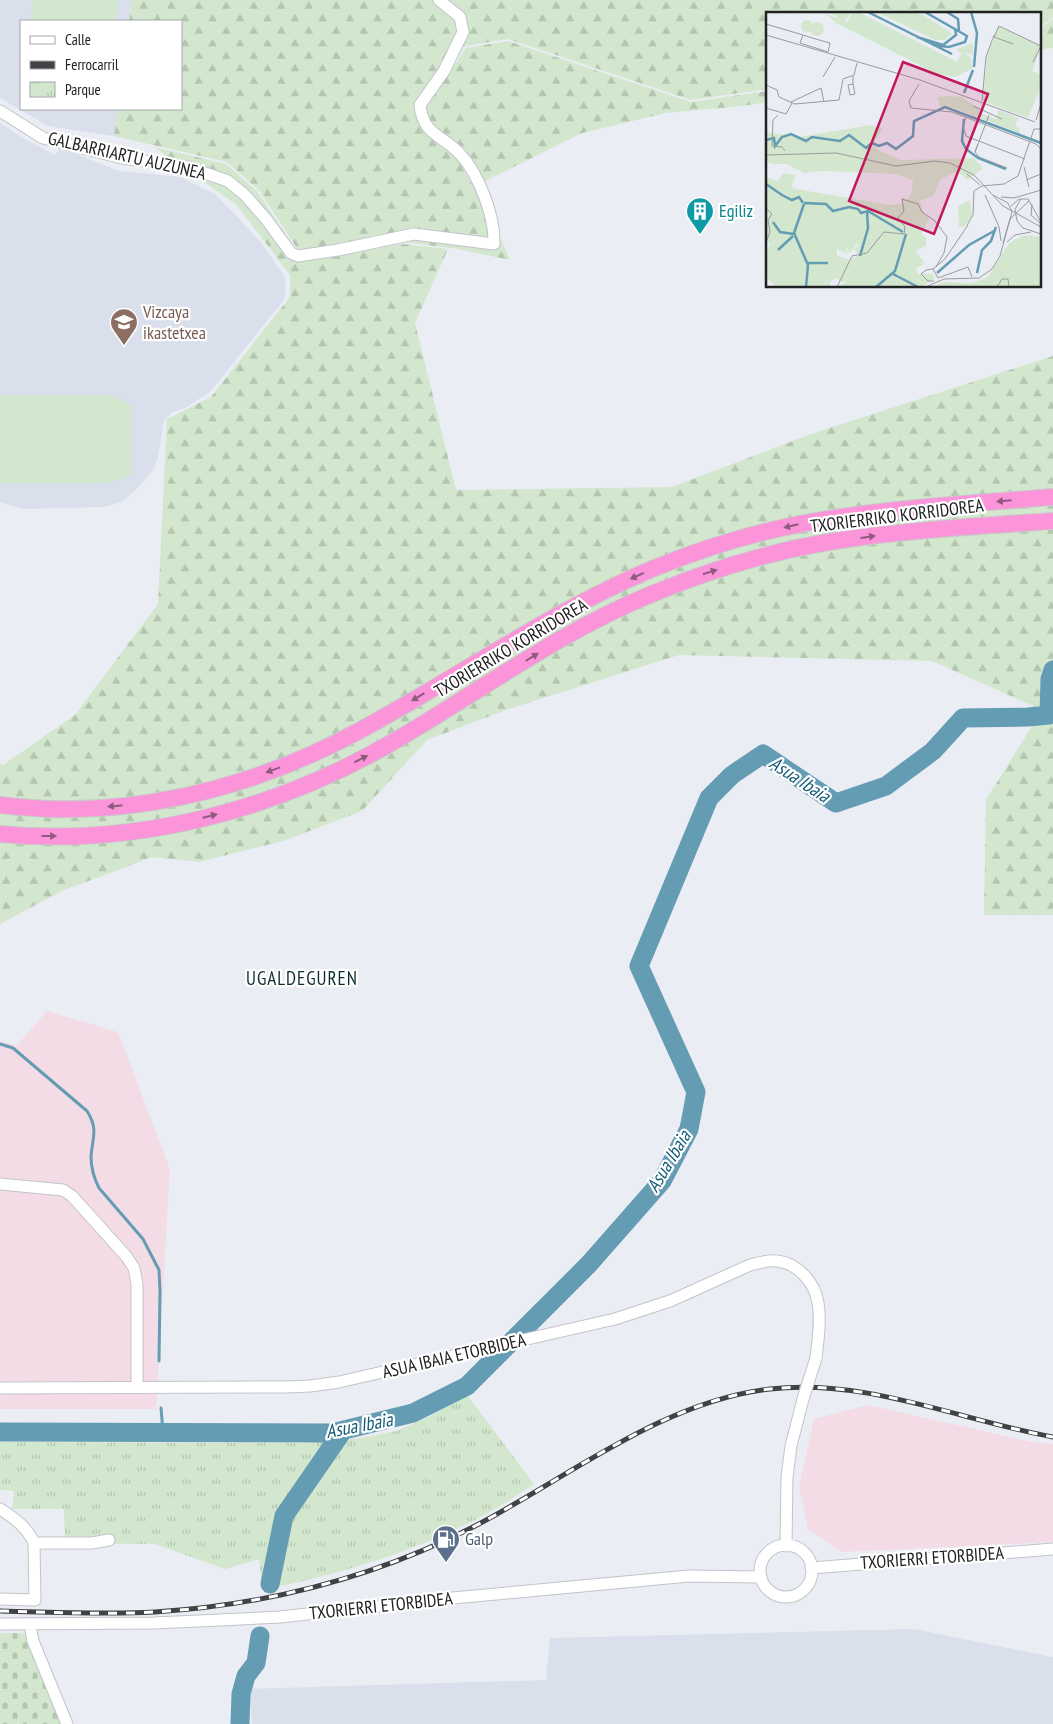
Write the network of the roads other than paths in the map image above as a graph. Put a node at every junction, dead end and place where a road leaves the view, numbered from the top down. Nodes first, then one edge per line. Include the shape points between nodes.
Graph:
1 (439, 0) edge
2 (0, 111) edge
3 (1053, 497) edge
4 (1053, 521) edge
5 (0, 805) edge
6 (0, 834) edge
7 (0, 1184) edge
8 (137, 1387) junction
9 (0, 1388) edge
10 (0, 1509) edge
11 (109, 1540) dead end
12 (34, 1543) junction
13 (786, 1546) junction
14 (1053, 1549) edge
15 (812, 1568) junction
16 (761, 1577) junction
17 (0, 1599) edge
18 (0, 1624) edge
19 (30, 1625) junction
20 (68, 1724) edge

1 - 2 street, GALBARRIARTU AUZUNEA via 460,17 463,32 444,71 420,105 421,118 432,132 460,154 472,172 485,198 494,244 414,234 298,256 291,253 261,213 228,181 188,167 122,158 43,138
3 -> 5 highway, TXORIERRIKO KORRIDOREA via 834,518 732,541 608,589 529,631 356,733 246,780 177,798 104,808
6 -> 4 highway, TXORIERRIKO KORRIDOREA via 57,836 126,832 212,816 272,798 377,751 586,625 652,593 724,567 834,541 936,529
7 - 8 street via 63,1190 72,1196 130,1262 137,1284
8 - 9 street, ASUA IBAIA ETORBIDEA
8 - 13 street, ASUA IBAIA ETORBIDEA, bridge via 310,1386 339,1382 642,1311 750,1265 777,1261 795,1267 812,1286 818,1302 819,1323 816,1358 791,1446 786,1477
10 - 12 street via 21,1524
11 - 12 street
12 - 17 street via 34,1600
13 - 15 street via 806,1555
13 - 16 street via 766,1555 760,1570
14 - 15 street, TXORIERRI ETORBIDEA
15 - 16 street via 808,1584 802,1591 786,1597 770,1592
16 - 19 street, TXORIERRI ETORBIDEA via 689,1576 263,1618
18 - 19 street, TXORIERRI ETORBIDEA
19 - 20 street via 33,1641

